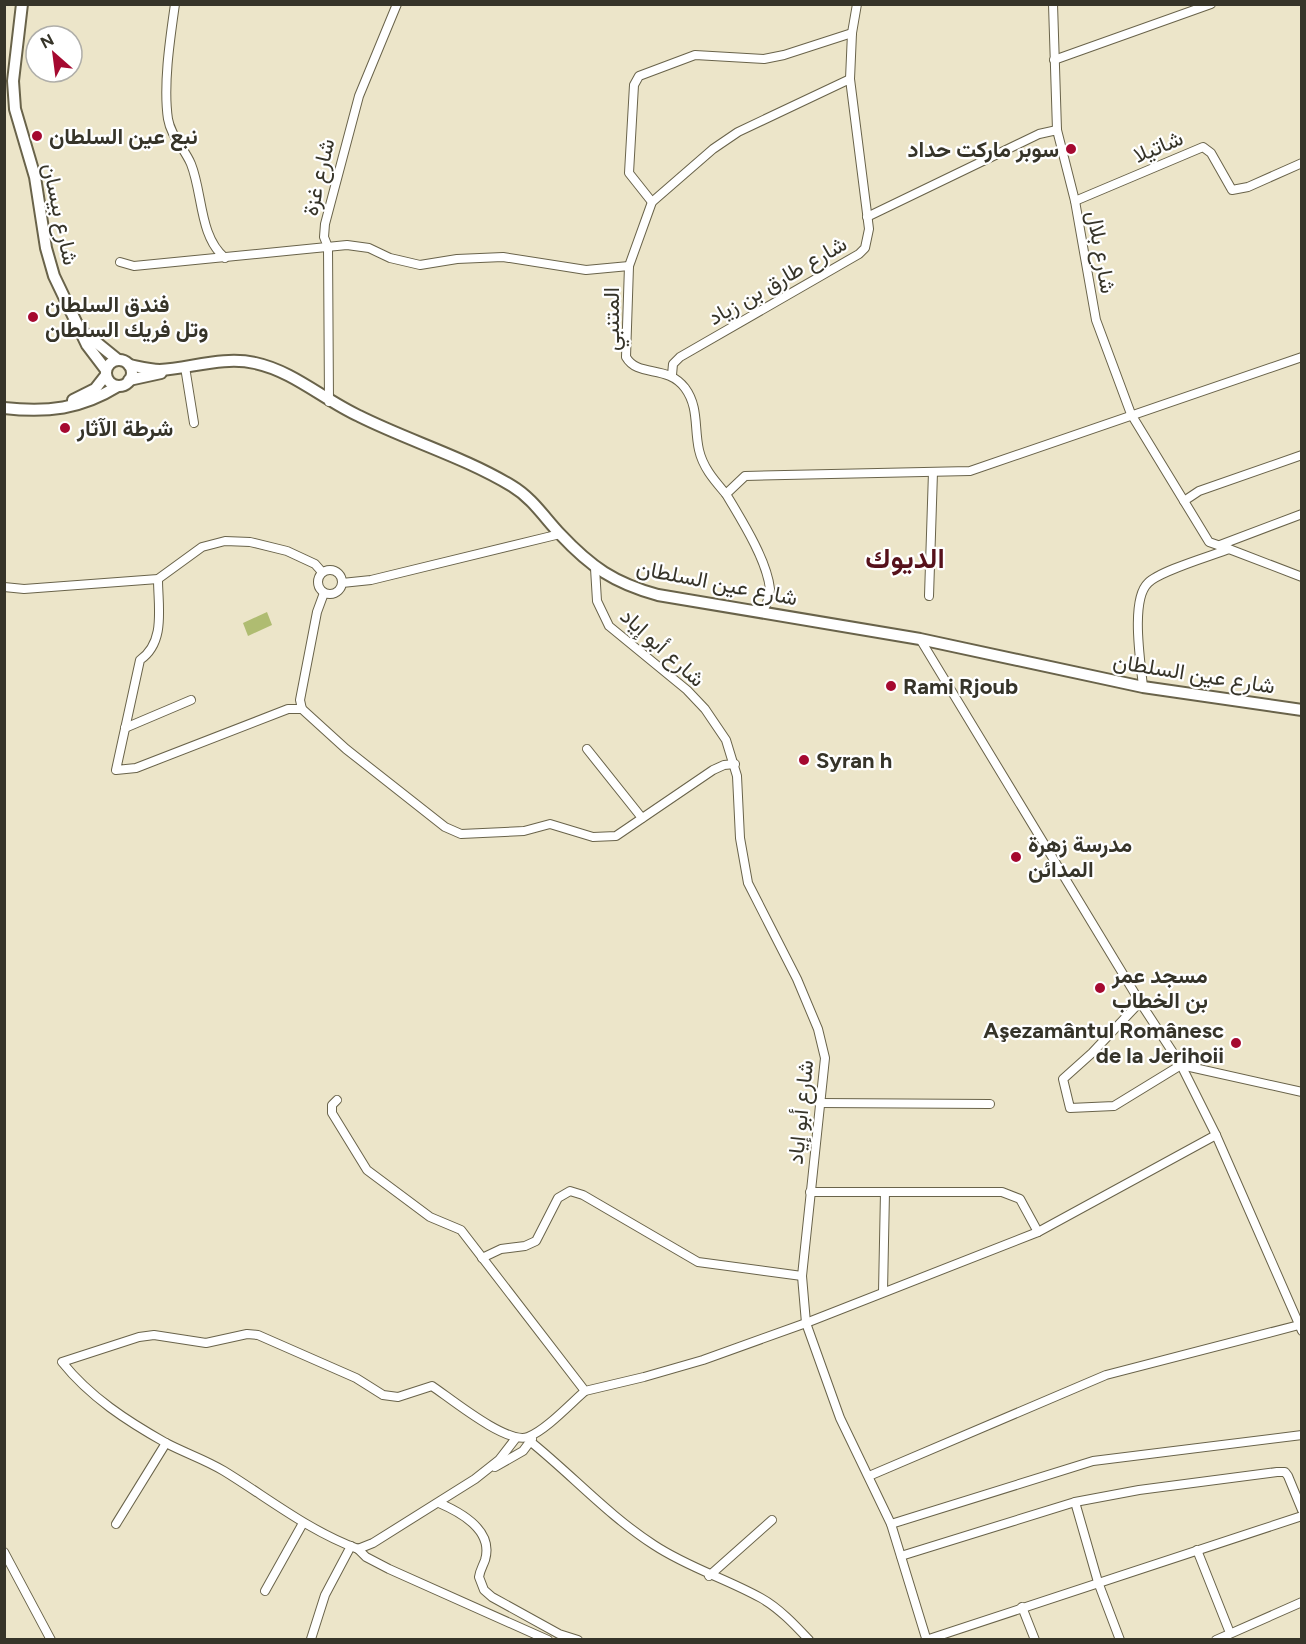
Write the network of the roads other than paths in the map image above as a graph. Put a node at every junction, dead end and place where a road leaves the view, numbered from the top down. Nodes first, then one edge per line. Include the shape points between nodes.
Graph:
1 (22, 4) edge
2 (175, 4) edge
3 (397, 4) edge
4 (857, 4) edge
5 (1053, 4) edge
6 (1211, 4) edge
7 (852, 33) junction
8 (1054, 60) junction
9 (850, 78) junction
10 (1057, 130) junction
11 (1302, 163) edge
12 (1075, 201) junction
13 (652, 202) junction
14 (867, 218) junction
15 (328, 247) junction
16 (225, 258) junction
17 (120, 262) dead end
18 (629, 266) junction
19 (77, 322) junction
20 (1302, 357) edge
21 (124, 363) junction
22 (185, 367) junction
23 (106, 373) junction
24 (672, 375) junction
25 (129, 380) junction
26 (118, 386) junction
27 (329, 402) junction
28 (4, 408) edge
29 (36, 411) junction
30 (1131, 414) junction
31 (194, 423) dead end
32 (1302, 455) edge
33 (933, 472) junction
34 (726, 494) junction
35 (1184, 501) junction
36 (1302, 514) edge
37 (560, 534) junction
38 (1209, 542) junction
39 (1220, 546) junction
40 (1229, 549) junction
41 (1207, 558) junction
42 (595, 568) junction
43 (322, 572) junction
44 (1302, 577) edge
45 (158, 579) junction
46 (342, 583) junction
47 (4, 587) edge
48 (324, 593) junction
49 (929, 596) dead end
50 (763, 612) junction
51 (920, 639) junction
52 (1143, 687) junction
53 (191, 700) dead end
54 (302, 710) junction
55 (1302, 710) edge
56 (125, 728) junction
57 (587, 749) dead end
58 (735, 764) junction
59 (642, 818) junction
60 (1140, 1002) junction
61 (1181, 1065) junction
62 (1302, 1092) edge
63 (337, 1100) dead end
64 (819, 1103) junction
65 (990, 1104) dead end
66 (1216, 1135) junction
67 (810, 1192) junction
68 (885, 1192) junction
69 (1038, 1232) junction
70 (482, 1258) junction
71 (802, 1276) junction
72 (883, 1292) junction
73 (806, 1323) junction
74 (1300, 1328) edge
75 (585, 1390) junction
76 (536, 1432) junction
77 (1302, 1435) edge
78 (516, 1438) junction
79 (531, 1442) junction
80 (166, 1443) junction
81 (488, 1470) junction
82 (869, 1476) junction
83 (1075, 1502) junction
84 (439, 1503) junction
85 (1302, 1510) edge
86 (1302, 1516) edge
87 (772, 1520) dead end
88 (303, 1523) junction
89 (116, 1524) dead end
90 (891, 1524) junction
91 (354, 1548) junction
92 (1197, 1550) junction
93 (4, 1552) edge
94 (901, 1556) junction
95 (709, 1576) junction
96 (1098, 1582) junction
97 (265, 1592) dead end
98 (1302, 1602) edge
99 (1022, 1607) junction
100 (1230, 1633) junction
101 (311, 1639) edge
102 (926, 1639) edge
103 (51, 1640) edge
104 (548, 1640) edge
105 (578, 1640) edge
106 (809, 1640) edge
107 (1035, 1640) edge
108 (1120, 1640) edge
109 (1216, 1640) edge

1 - 19 main road, شارع بيسان via 13,81 15,109 35,177 45,248
2 - 16 street via 168,120 192,167 212,242
3 - 15 street, شارع غزة via 368,69 347,132 325,224
4 - 7 street, شارع طارق بن زياد
5 - 8 street, شارع بلال
6 - 8 street
7 - 9 street, شارع طارق بن زياد
7 - 13 street via 764,59 695,55 639,76 634,85 629,173
8 - 10 street, شارع بلال
9 - 13 street via 720,143
9 - 14 street, شارع طارق بن زياد
10 - 12 street, شارع بلال
10 - 14 street via 1039,134
11 - 12 street, شاتيلا via 1232,190 1211,153 1203,147
12 - 30 street, شارع بلال via 1096,320
13 - 18 street
14 - 24 street, شارع طارق بن زياد via 868,238 859,254 680,357
15 - 16 street
15 - 18 street via 369,248 420,265 503,257 586,270
15 - 27 street, شارع غزة
16 - 17 street via 134,266
18 - 24 street, المتنبي via 626,357 641,369
19 - 21 main road, شارع بيسان via 90,340
19 - 23 main road, شارع بيسان
20 - 30 street
21 - 22 main road, شارع عين السلطان via 157,370
21 - 23 main road via 111,363
21 - 25 main road via 132,372
22 - 25 main road, شارع عين السلطان
22 - 27 main road, شارع عين السلطان via 236,360 254,362 290,376
22 - 31 street
23 - 26 main road via 110,382
23 - 29 main road via 95,389 84,396
24 - 34 street via 692,399 701,458
25 - 26 main road
26 - 29 main road via 80,405
27 - 37 main road, شارع عين السلطان via 478,467 513,487 532,500
28 - 29 main road
30 - 33 street via 970,471
30 - 35 street, شارع بلال
32 - 35 street via 1199,490
33 - 34 street via 751,475 740,478
33 - 49 street
34 - 50 street via 745,526 766,576 769,597
35 - 38 street, شارع بلال
36 - 39 street
37 - 42 main road, شارع عين السلطان
37 - 46 street via 371,580
38 - 39 street
38 - 41 street
39 - 40 street
40 - 41 street
40 - 44 street
41 - 52 street via 1153,578 1143,589 1138,631
42 - 50 main road, شارع عين السلطان via 613,580 658,595
42 - 58 street, شارع أبو إياد via 597,601 609,626 697,700 726,740
43 - 45 street via 315,564 287,551 225,541 202,547
43 - 46 street via 334,571
43 - 48 street via 317,583
45 - 47 street via 24,589
45 - 56 street via 158,630 150,652 140,660
46 - 48 street via 336,593
48 - 54 street via 300,700
50 - 51 main road, شارع عين السلطان
51 - 52 main road, شارع عين السلطان
51 - 60 street
52 - 55 main road, شارع عين السلطان
53 - 56 street
54 - 56 street via 288,709 136,768 116,770
54 - 59 street via 453,832 483,835 550,824 593,837 608,837 616,836
57 - 59 street
58 - 59 street via 713,770
58 - 64 street, شارع أبو إياد via 748,884 798,979 823,1043
60 - 61 street
60 - 61 street via 1063,1079 1070,1108 1114,1106
61 - 62 street
61 - 66 street
63 - 70 street via 332,1113 366,1170 430,1217 461,1230
64 - 65 street
64 - 67 street, شارع أبو إياد
66 - 69 street
66 - 74 street
67 - 68 street
67 - 71 street, شارع أبو إياد
68 - 69 street via 1008,1194 1025,1204
68 - 72 street
69 - 72 street
70 - 71 street via 501,1249 531,1245 558,1198 576,1191 698,1262
70 - 75 street
71 - 73 street, شارع أبو إياد
72 - 73 street
73 - 75 street via 694,1363
73 - 82 street, شارع أبو إياد via 840,1418
74 - 82 street via 1106,1375
75 - 76 street
76 - 78 street
76 - 79 street
77 - 90 street via 1093,1461
78 - 80 street via 503,1434 432,1386 391,1397 258,1335 206,1343 154,1335 139,1337 62,1362 89,1393
78 - 81 street
79 - 81 street via 515,1457
79 - 95 street via 627,1525
80 - 88 street via 222,1470
80 - 89 street
81 - 84 street
82 - 90 street, شارع أبو إياد
83 - 85 street via 1285,1472
83 - 94 street
83 - 96 street
84 - 91 street via 373,1544
84 - 105 street via 473,1522 484,1540 485,1560 479,1577 484,1590 559,1634
86 - 92 street
87 - 95 street
88 - 91 street
88 - 97 street
90 - 94 street, شارع أبو إياد
91 - 101 street via 325,1595
91 - 104 street via 389,1569
92 - 96 street
92 - 100 street
93 - 103 street
94 - 102 street, شارع أبو إياد
95 - 106 street via 762,1599
96 - 99 street
96 - 108 street
98 - 100 street
99 - 102 street
99 - 107 street
100 - 109 street

